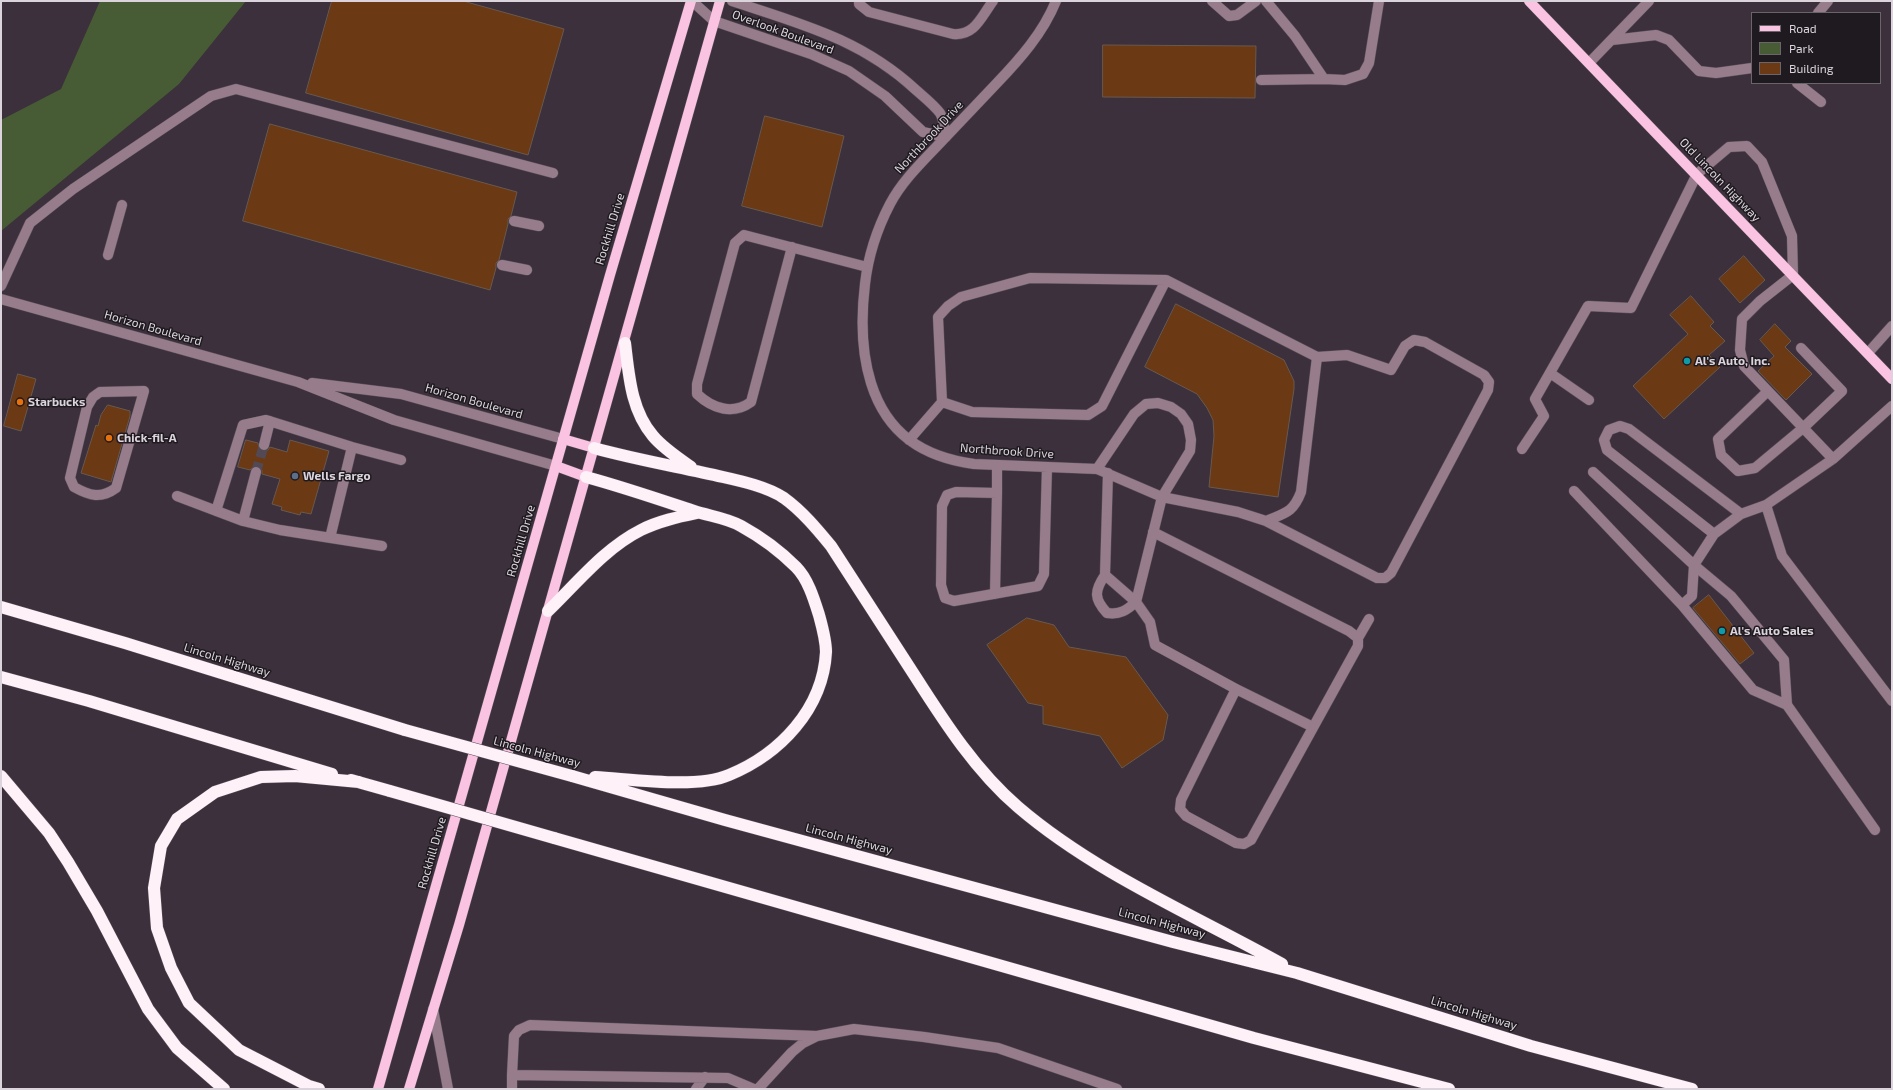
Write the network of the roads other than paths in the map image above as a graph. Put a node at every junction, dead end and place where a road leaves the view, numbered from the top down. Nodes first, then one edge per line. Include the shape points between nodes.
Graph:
1 (691, 1) edge
2 (720, 1) edge
3 (732, 1) edge
4 (859, 1) edge
5 (993, 1) edge
6 (1056, 1) edge
7 (1212, 1) edge
8 (1256, 1) edge
9 (1266, 1) edge
10 (1379, 1) edge
11 (1529, 1) edge
12 (1650, 1) edge
13 (1828, 1) edge
14 (1819, 12) edge
15 (714, 22) junction
16 (1612, 40) junction
17 (1589, 63) junction
18 (1751, 68) edge
19 (1324, 79) junction
20 (1261, 80) dead end
21 (1798, 84) edge
22 (1821, 102) dead end
23 (946, 137) junction
24 (553, 173) dead end
25 (1697, 174) junction
26 (122, 205) dead end
27 (514, 221) dead end
28 (539, 226) dead end
29 (792, 247) junction
30 (108, 255) dead end
31 (502, 265) dead end
32 (867, 267) junction
33 (527, 270) dead end
34 (1793, 275) junction
35 (1166, 280) junction
36 (1, 286) edge
37 (1, 299) edge
38 (1892, 326) edge
39 (624, 344) junction
40 (1802, 348) dead end
41 (1868, 354) junction
42 (1317, 357) junction
43 (1550, 373) junction
44 (1892, 379) edge
45 (298, 382) junction
46 (144, 391) joint
47 (1768, 391) junction
48 (1590, 400) dead end
49 (942, 402) junction
50 (1892, 406) edge
51 (270, 421) junction
52 (1803, 428) junction
53 (563, 440) junction
54 (910, 440) junction
55 (264, 445) tunnel mouth
56 (352, 447) junction
57 (594, 448) junction
58 (1522, 449) dead end
59 (1833, 459) junction
60 (401, 460) dead end
61 (997, 465) junction
62 (556, 466) junction
63 (1047, 467) junction
64 (1097, 468) junction
65 (693, 469) junction
66 (256, 472) tunnel mouth
67 (1593, 472) dead end
68 (1108, 473) junction
69 (586, 477) junction
70 (1574, 490) dead end
71 (997, 494) junction
72 (177, 496) dead end
73 (1162, 496) junction
74 (1766, 505) junction
75 (216, 511) junction
76 (698, 512) junction
77 (1741, 514) junction
78 (1266, 521) junction
79 (243, 522) junction
80 (1153, 532) junction
81 (1714, 534) junction
82 (330, 538) junction
83 (382, 546) dead end
84 (1694, 566) junction
85 (1105, 575) junction
86 (995, 594) junction
87 (1136, 602) junction
88 (1682, 605) junction
89 (1, 607) edge
90 (548, 611) junction
91 (1369, 618) dead end
92 (1358, 638) junction
93 (1, 677) edge
94 (1236, 689) junction
95 (1892, 701) edge
96 (1787, 705) junction
97 (1314, 727) junction
98 (1, 776) edge
99 (572, 776) junction
100 (359, 782) junction
101 (1875, 830) dead end
102 (1297, 973) junction
103 (433, 1009) junction
104 (817, 1036) junction
105 (512, 1075) junction
106 (705, 1077) junction
107 (224, 1089) edge
108 (319, 1089) edge
109 (378, 1089) edge
110 (409, 1089) edge
111 (448, 1089) edge
112 (512, 1089) edge
113 (696, 1089) edge
114 (754, 1089) edge
115 (758, 1089) edge
116 (1117, 1089) edge
117 (1449, 1089) edge
118 (1692, 1089) edge

1 - 15 street, Overlook Boulevard
1 - 53 main road, Rockhill Drive
2 - 15 main road
3 - 23 street, Overlook Boulevard via 820,30 861,49 901,76 941,114
4 - 5 street via 859,4 869,12 963,35 973,29
6 - 23 street, Northbrook Drive via 1024,53
7 - 8 street via 1229,16 1237,15
9 - 19 street via 1295,36
10 - 19 street via 1369,62 1363,74 1345,80
11 - 17 main road, Old Lincoln Highway
12 - 16 street
13 - 14 street
15 - 23 street, Overlook Boulevard via 830,62 867,82 923,132
15 - 39 main road
16 - 17 street
16 - 18 street via 1656,35 1668,40 1699,71 1716,73
17 - 25 main road, Old Lincoln Highway
19 - 20 street
21 - 22 street
23 - 32 street, Northbrook Drive via 915,169 890,203
24 - 36 street via 236,89 211,96 73,189 30,223
25 - 34 main road, Old Lincoln Highway
25 - 34 street via 1729,147 1747,146 1762,162 1792,236
25 - 43 street via 1631,308 1588,306
26 - 30 street
27 - 28 street
29 - 29 street via 744,235 735,243 697,384 697,394 706,403 732,411 751,402
29 - 32 street
31 - 33 street
32 - 54 street, Northbrook Drive via 862,320 868,372 882,408 898,430
34 - 41 main road, Old Lincoln Highway
34 - 47 street via 1742,319 1740,350 1744,366
35 - 42 street
35 - 49 street via 1102,406 1088,415 972,412
35 - 49 street via 1030,278 961,298 948,306 938,317
37 - 45 street, Horizon Boulevard
38 - 41 street
39 - 57 main road
39 - 65 highway via 631,390 641,420 661,445
40 - 52 street via 1842,391
41 - 44 main road, Old Lincoln Highway
42 - 78 street via 1301,492 1297,504 1289,512
42 - 78 street via 1347,355 1391,370 1405,346 1414,340 1425,342 1484,375 1489,382 1488,390 1391,573 1385,578 1377,578
43 - 48 street
43 - 58 street via 1535,399 1544,416
45 - 53 street, Horizon Boulevard via 401,394
45 - 62 street, Horizon Boulevard via 394,420
46 - 46 street via 100,392 93,398 87,407 70,478 74,487 98,496 116,488
47 - 52 street
47 - 52 street via 1718,439 1721,455 1738,471 1755,468
49 - 54 street
50 - 59 street
51 - 55 street
51 - 56 street
51 - 75 street via 243,425
52 - 59 street
53 - 57 main road, Horizon Boulevard
53 - 62 main road, Rockhill Drive
54 - 61 street, Northbrook Drive via 939,456 974,464
56 - 60 street
56 - 82 street
57 - 65 highway via 631,458
57 - 69 main road
59 - 74 street
61 - 63 street, Northbrook Drive
61 - 71 street
62 - 69 main road, Horizon Boulevard
62 - 109 main road, Rockhill Drive
63 - 64 street, Northbrook Drive
63 - 86 street via 1044,574 1038,586
64 - 68 street
64 - 73 street via 1134,414 1146,404 1158,403 1171,407 1181,414 1188,424 1190,451
65 - 102 highway via 753,485 783,497 812,523 831,546 953,735 1018,807 1075,850
66 - 79 street
67 - 84 street
68 - 73 street
68 - 85 street
69 - 76 highway
69 - 90 main road
70 - 88 street
71 - 86 street
71 - 86 street via 956,492 947,495 942,506 941,585 945,598 954,601
72 - 75 street
73 - 78 street via 1238,512
73 - 80 street
74 - 77 street
74 - 95 street via 1782,556
75 - 79 street
76 - 90 highway via 664,520 625,539
76 - 99 highway via 740,525 761,539 797,569 810,589 826,651 813,704 802,720 776,746 761,758 728,776 679,783
77 - 81 street
77 - 81 street via 1629,429 1620,426 1609,430 1604,440 1607,450
79 - 82 street
80 - 87 street
80 - 92 street via 1349,631
81 - 84 street
82 - 83 street
84 - 88 street via 1692,596
84 - 96 street via 1731,596 1784,660
85 - 87 street
85 - 87 street via 1098,586 1097,594 1100,605 1107,613 1116,614 1127,610
87 - 94 street via 1150,622 1155,645
88 - 96 street via 1753,690
89 - 99 highway, Lincoln Highway, bridge via 405,730
90 - 103 main road
91 - 92 street
92 - 97 street via 1358,646
93 - 100 highway
94 - 97 street
94 - 97 street via 1181,800 1180,809 1186,816 1236,843 1244,844 1251,840
96 - 101 street
98 - 107 highway via 50,833 97,911 148,1009 177,1048
99 - 102 highway, Lincoln Highway via 1173,942
100 - 108 highway via 295,776 261,777 215,792 177,819 161,846 154,888 157,928 171,968 189,1003 239,1050
100 - 117 highway, bridge via 1254,1038
102 - 118 highway, Lincoln Highway via 1531,1046
103 - 110 main road
103 - 111 street
104 - 105 street via 530,1025 519,1030 514,1036
104 - 115 street via 792,1052
104 - 116 street via 854,1029 998,1048
105 - 106 street
105 - 112 street
106 - 113 street
106 - 114 street via 728,1078

